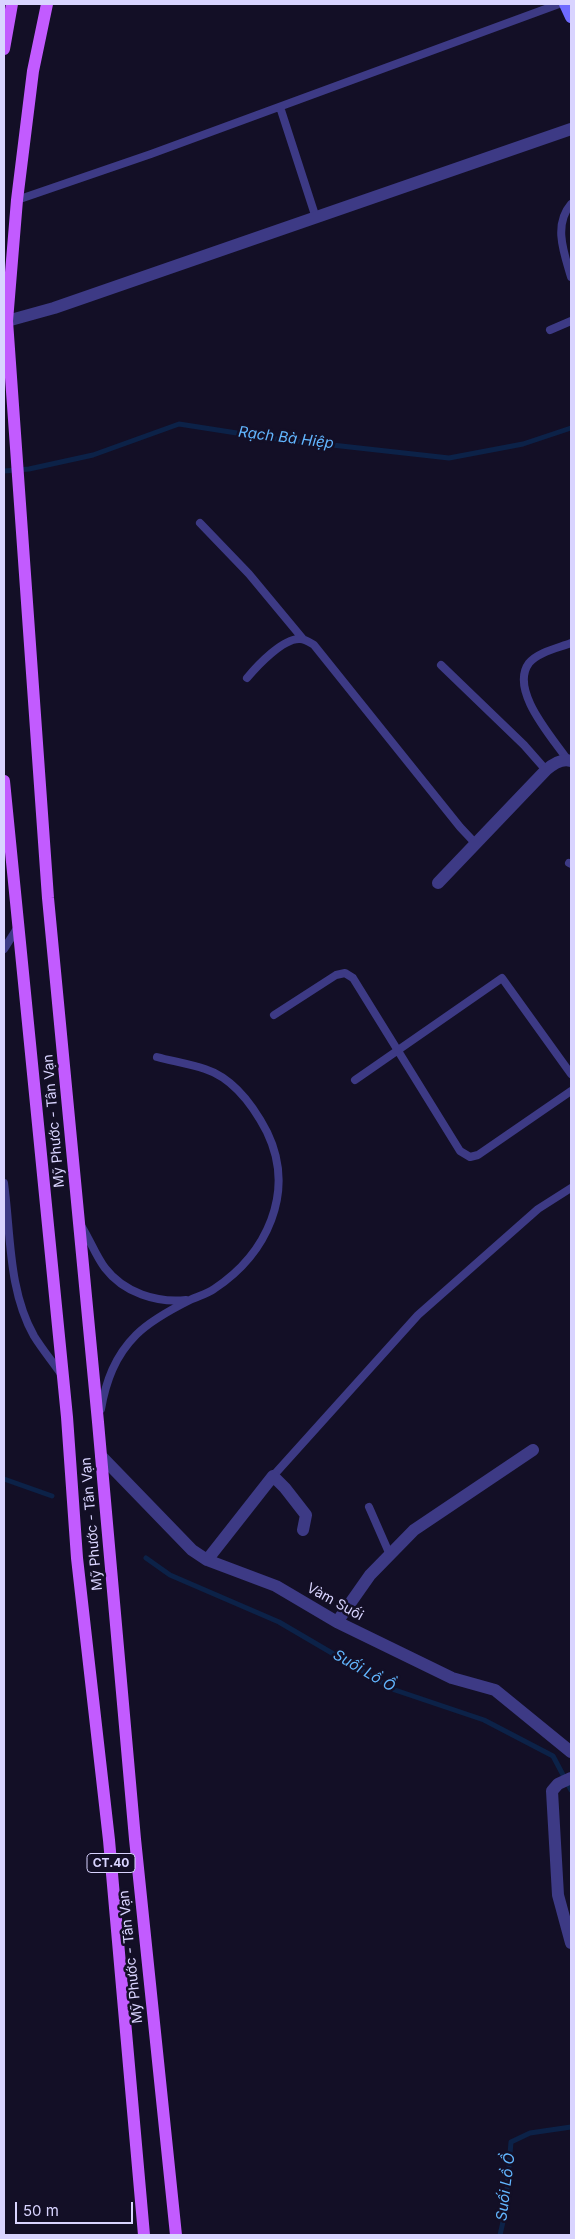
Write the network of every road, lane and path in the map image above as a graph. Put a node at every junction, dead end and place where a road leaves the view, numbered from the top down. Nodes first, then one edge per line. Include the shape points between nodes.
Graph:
1 (12, 4) edge
2 (48, 4) edge
3 (559, 4) edge
4 (565, 4) edge
5 (571, 17) edge
6 (4, 49) edge
7 (280, 107) junction
8 (571, 129) edge
9 (17, 200) junction
10 (571, 204) edge
11 (316, 218) junction
12 (571, 277) edge
13 (571, 320) edge
14 (7, 321) junction
15 (550, 330) dead end
16 (200, 523) dead end
17 (303, 639) junction
18 (571, 643) edge
19 (442, 665) dead end
20 (247, 678) dead end
21 (569, 760) edge
22 (546, 770) junction
23 (4, 781) edge
24 (475, 843) junction
25 (8, 866) edge
26 (438, 883) dead end
27 (18, 926) junction
28 (4, 949) edge
29 (274, 1015) dead end
30 (399, 1051) junction
31 (157, 1057) dead end
32 (571, 1074) edge
33 (355, 1080) dead end
34 (571, 1091) edge
35 (4, 1184) edge
36 (571, 1188) edge
37 (78, 1220) junction
38 (191, 1299) junction
39 (62, 1376) junction
40 (98, 1422) junction
41 (533, 1450) dead end
42 (100, 1456) junction
43 (273, 1476) junction
44 (369, 1507) dead end
45 (303, 1530) dead end
46 (390, 1555) junction
47 (207, 1560) junction
48 (337, 1622) junction
49 (571, 1752) edge
50 (571, 1778) edge
51 (571, 1943) edge
52 (144, 2235) edge
53 (176, 2235) edge

1 - 6 main road
2 - 9 main road, Mỹ Phước - Tân Vạn via 33,71
3 - 7 lane
4 - 5 main road
7 - 9 lane
7 - 11 lane
8 - 11 street
9 - 14 main road, Mỹ Phước - Tân Vạn
10 - 12 lane via 564,212 560,228
11 - 14 street via 54,308
13 - 15 lane
14 - 37 main road, Mỹ Phước - Tân Vạn via 48,898
16 - 17 lane via 249,574
17 - 20 lane via 293,639 282,646
17 - 24 lane via 314,645
18 - 21 lane via 542,654 529,663 523,688 530,704
19 - 22 lane
21 - 22 street via 555,763
22 - 24 street
23 - 25 main road, Mỹ Phước - Tân Vạn
24 - 26 street
25 - 27 main road, Mỹ Phước - Tân Vạn
27 - 28 lane
27 - 39 main road, Mỹ Phước - Tân Vạn
29 - 30 lane via 336,974 345,973 353,978
30 - 32 lane via 502,978
30 - 33 lane
30 - 34 lane via 460,1151 470,1157 478,1156
31 - 38 lane via 207,1069 235,1087 258,1115 272,1143 280,1184 264,1240 248,1262 214,1290
35 - 39 lane via 12,1269 20,1301 34,1336
36 - 43 lane via 538,1209 418,1315
37 - 38 lane via 106,1269 124,1286 168,1302
37 - 40 main road, Mỹ Phước - Tân Vạn
38 - 40 lane via 136,1334 117,1358 105,1384
39 - 52 main road, Mỹ Phước - Tân Vạn / CT.40 via 77,1558 109,1840
40 - 42 main road, Mỹ Phước - Tân Vạn
41 - 46 street via 414,1530
42 - 47 street, Vàm Suối via 192,1550
42 - 53 main road, Mỹ Phước - Tân Vạn / CT.40
43 - 45 street via 306,1516
43 - 47 street
44 - 46 lane
46 - 48 street via 370,1575
47 - 48 street, Vàm Suối via 276,1586
48 - 49 street, Vàm Suối via 452,1678 495,1690
50 - 51 street via 552,1791 558,1895

